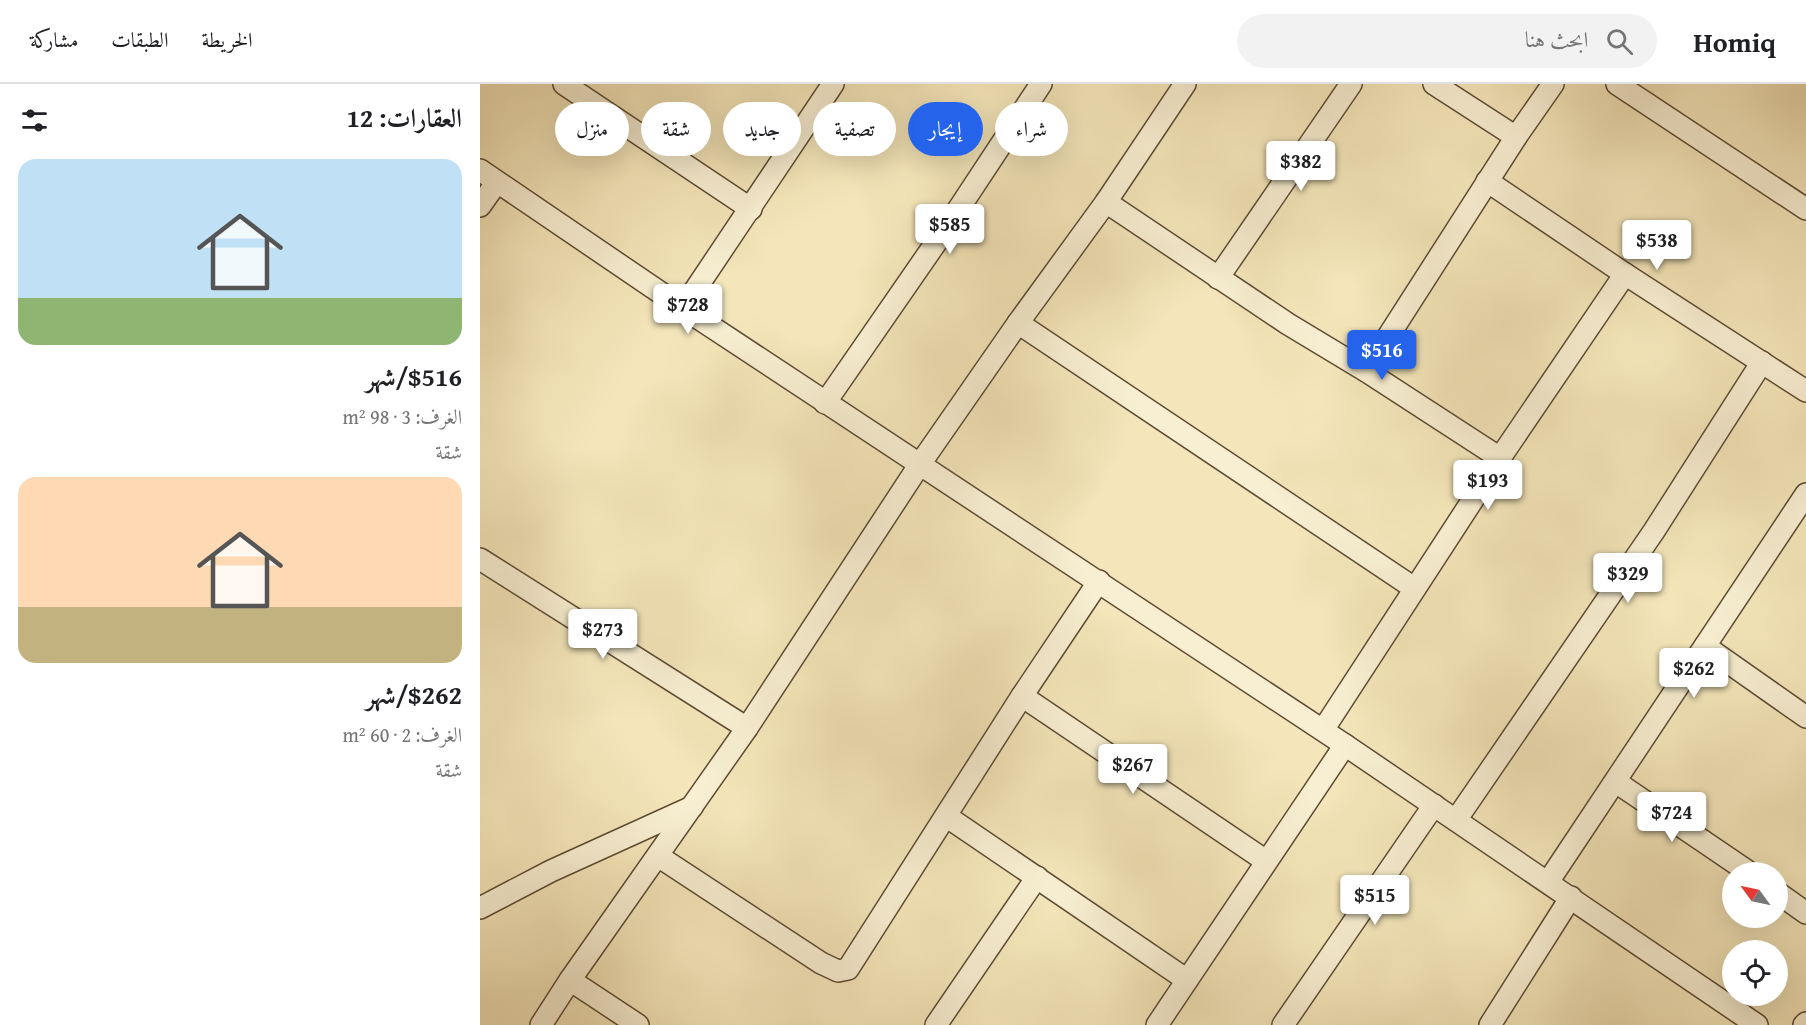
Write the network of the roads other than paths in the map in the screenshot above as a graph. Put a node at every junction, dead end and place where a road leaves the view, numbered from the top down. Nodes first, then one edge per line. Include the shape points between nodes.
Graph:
1 (564, 84) edge
2 (833, 84) edge
3 (1041, 84) edge
4 (1185, 84) edge
5 (1352, 84) edge
6 (1434, 84) edge
7 (1553, 84) edge
8 (1617, 84) edge
9 (1516, 137) junction
10 (488, 176) edge
11 (1487, 182) junction
12 (1106, 202) junction
13 (480, 206) edge
14 (1806, 209) edge
15 (751, 210) junction
16 (1625, 274) junction
17 (1218, 278) junction
18 (683, 308) junction
19 (1018, 323) junction
20 (1762, 362) junction
21 (1366, 371) junction
22 (1806, 391) edge
23 (825, 403) junction
24 (1500, 458) junction
25 (920, 464) junction
26 (1806, 494) edge
27 (480, 559) edge
28 (1099, 581) junction
29 (1414, 588) junction
30 (1705, 646) junction
31 (1022, 696) junction
32 (1806, 717) edge
33 (747, 728) junction
34 (1323, 730) junction
35 (1345, 745) junction
36 (1616, 782) junction
37 (1434, 805) junction
38 (693, 807) junction
39 (946, 816) junction
40 (1456, 820) junction
41 (658, 856) junction
42 (1266, 861) junction
43 (1734, 862) edge
44 (1037, 877) junction
45 (1548, 882) junction
46 (1571, 897) junction
47 (1788, 900) edge
48 (480, 908) edge
49 (1806, 913) edge
50 (570, 980) junction
51 (1187, 980) junction
52 (541, 1025) edge
53 (638, 1025) edge
54 (936, 1025) edge
55 (1157, 1025) edge
56 (1283, 1025) edge
57 (1490, 1025) edge
58 (1757, 1025) edge

1 - 15 street
2 - 15 street
3 - 23 street
4 - 12 street
5 - 17 street
6 - 9 street
7 - 9 street
8 - 14 street
9 - 11 street
10 - 13 street
10 - 18 street
11 - 16 street
11 - 21 street
12 - 17 street
12 - 19 street
15 - 18 street
16 - 20 street
16 - 24 street
17 - 21 street
18 - 23 street
19 - 25 street
19 - 29 street
20 - 22 street
20 - 40 street via 1654,531
21 - 24 street
23 - 25 street
24 - 29 street
25 - 28 street
25 - 33 street
26 - 30 street
27 - 33 street
28 - 31 street
28 - 34 street
29 - 34 street
30 - 32 street
30 - 36 street
31 - 39 street
31 - 42 street
33 - 38 street
34 - 35 street
35 - 37 street
35 - 42 street
36 - 43 street
36 - 45 street
37 - 40 street
37 - 56 street
38 - 41 street
38 - 48 street via 551,871
39 - 41 street via 848,969 843,971 821,963
39 - 44 street
40 - 45 street
41 - 50 street
42 - 51 street
44 - 51 street
44 - 54 street
45 - 46 street
46 - 57 street
46 - 58 street
47 - 49 street
50 - 52 street
50 - 53 street
51 - 55 street

